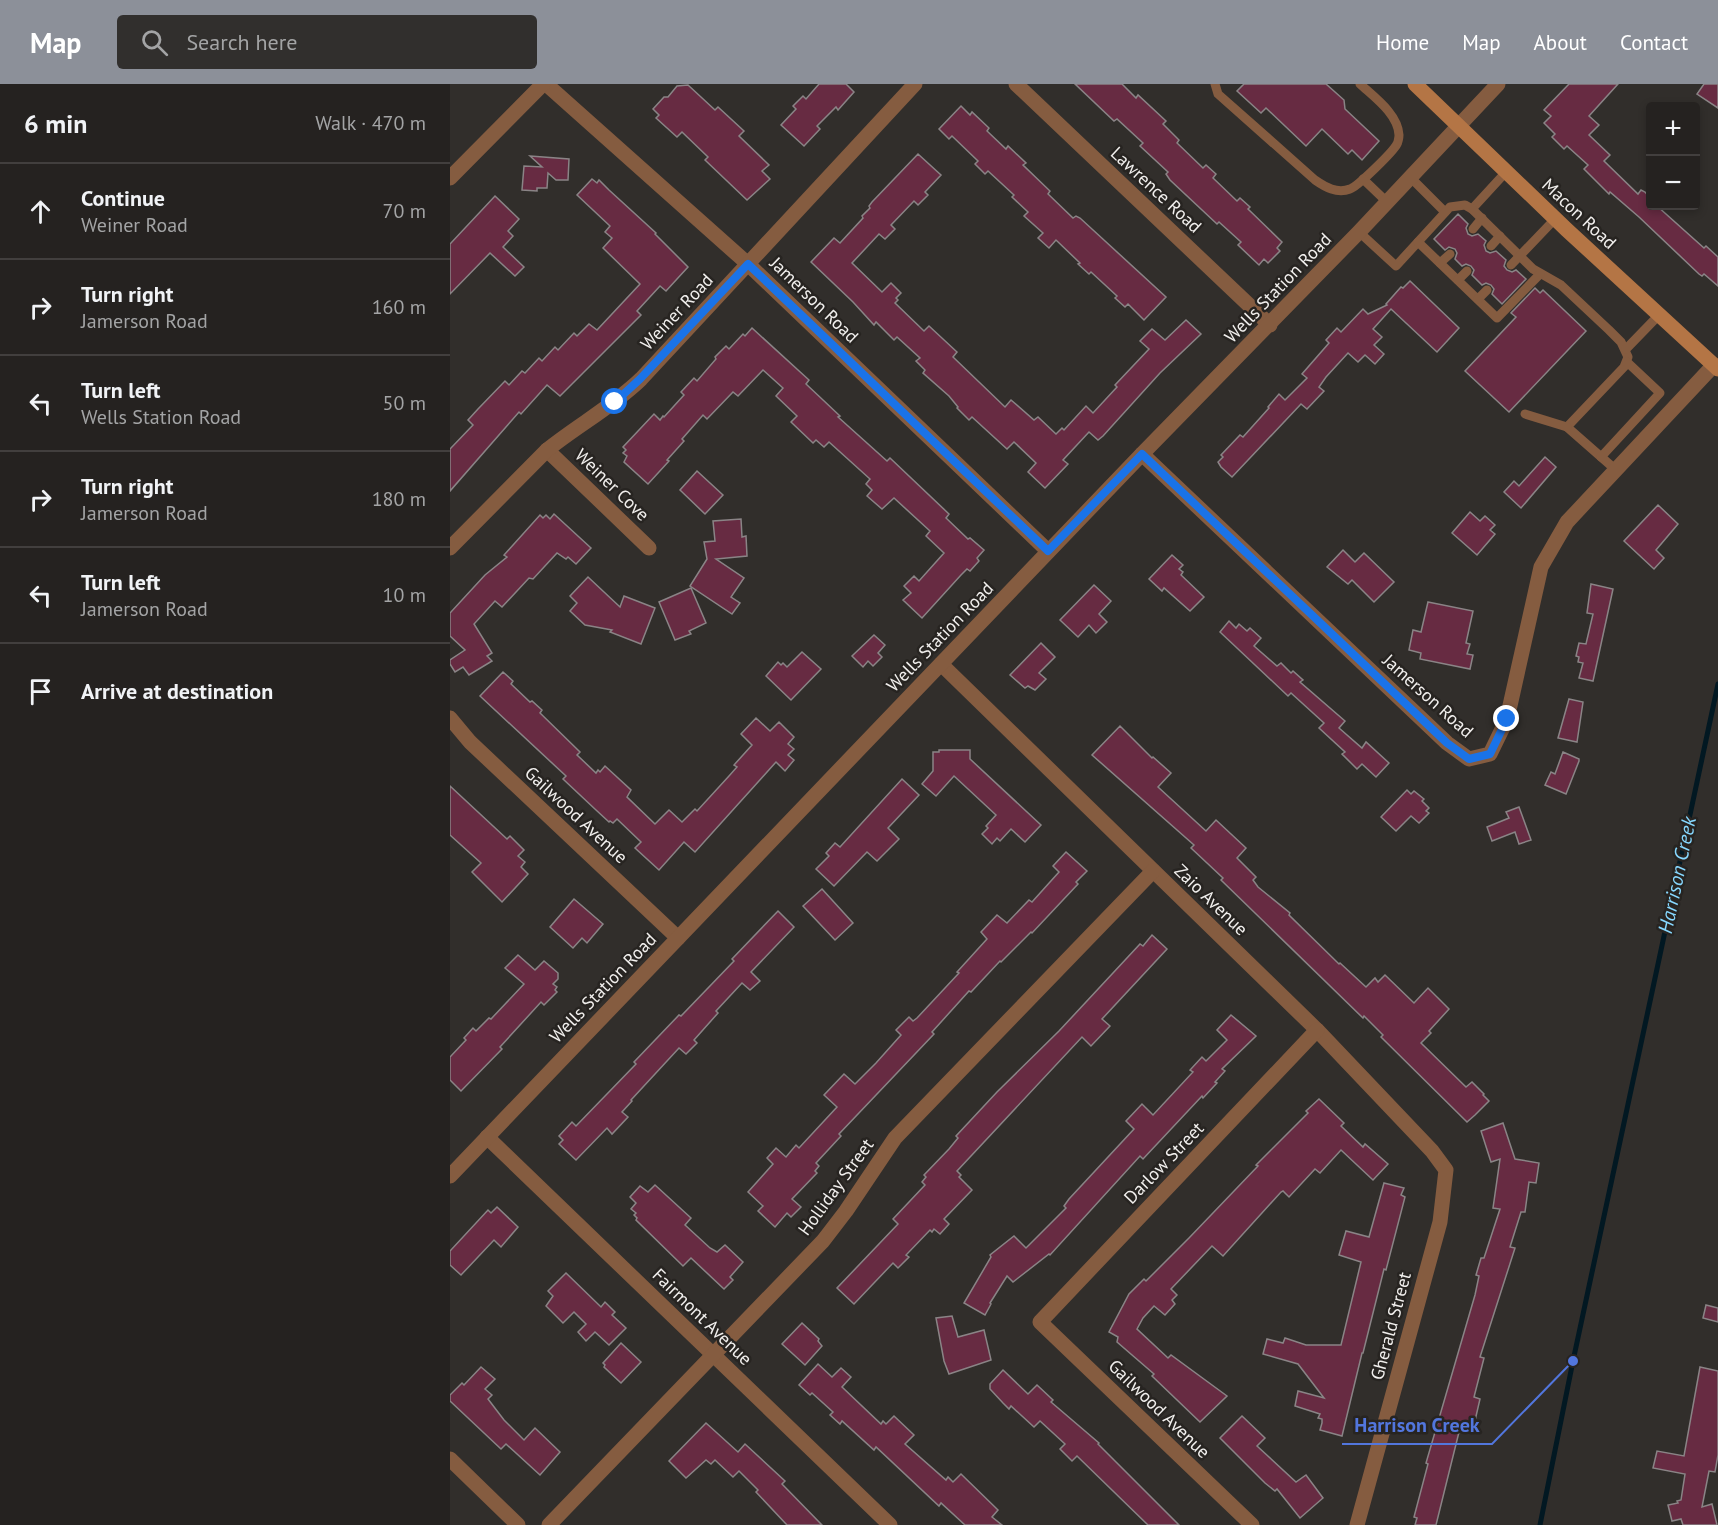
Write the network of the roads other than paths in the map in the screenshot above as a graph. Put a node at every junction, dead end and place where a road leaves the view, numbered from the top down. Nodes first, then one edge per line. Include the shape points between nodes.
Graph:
1 (544, 84) edge
2 (915, 84) edge
3 (1016, 84) edge
4 (1215, 84) edge
5 (1360, 84) edge
6 (1415, 84) edge
7 (1498, 84) edge
8 (1460, 127) junction
9 (1506, 172) junction
10 (450, 178) edge
11 (1411, 178) junction
12 (1363, 179) junction
13 (1387, 202) junction
14 (1472, 209) junction
15 (1445, 212) junction
16 (1482, 218) junction
17 (1555, 219) junction
18 (1473, 229) dead end
19 (1359, 232) junction
20 (1500, 236) junction
21 (1418, 242) junction
22 (1491, 246) dead end
23 (1449, 254) dead end
24 (1520, 256) junction
25 (1440, 263) junction
26 (748, 264) junction
27 (1511, 265) dead end
28 (1467, 271) dead end
29 (1540, 274) junction
30 (1458, 280) junction
31 (1487, 290) dead end
32 (1478, 299) junction
33 (1659, 315) junction
34 (1270, 325) junction
35 (1626, 349) junction
36 (1627, 362) junction
37 (1716, 367) edge
38 (1525, 414) dead end
39 (1567, 427) junction
40 (547, 450) junction
41 (1142, 454) junction
42 (1601, 457) junction
43 (1616, 470) junction
44 (450, 548) edge
45 (649, 548) dead end
46 (1048, 551) junction
47 (941, 664) junction
48 (450, 718) edge
49 (1153, 871) junction
50 (678, 938) junction
51 (1317, 1030) junction
52 (487, 1137) junction
53 (1446, 1170) joint
54 (450, 1176) edge
55 (1040, 1322) joint
56 (713, 1355) junction
57 (450, 1459) edge
58 (518, 1525) edge
59 (549, 1525) edge
60 (890, 1525) edge
61 (1252, 1525) edge
62 (1357, 1525) edge

1 - 10 street
1 - 26 street, Jamerson Road
2 - 26 street, Weiner Road
3 - 34 street, Lawrence Road
4 - 12 lane via 1218,94 1327,188 1351,189
5 - 12 lane via 1393,118 1399,134 1393,150
6 - 8 main road, Macon Road
7 - 8 street, Wells Station Road
8 - 9 main road, Macon Road
8 - 11 street, Wells Station Road
9 - 14 lane
9 - 17 main road, Macon Road
11 - 13 street, Wells Station Road
11 - 15 lane
12 - 13 lane
13 - 19 street, Wells Station Road
14 - 15 lane via 1458,205
14 - 16 lane
15 - 21 lane
16 - 18 lane
16 - 20 lane
17 - 24 lane
17 - 33 main road, Macon Road
19 - 21 lane via 1396,266
19 - 34 street, Wells Station Road
20 - 22 lane
20 - 24 lane
21 - 25 lane
23 - 25 lane
24 - 27 lane
24 - 29 lane
25 - 30 lane
26 - 40 street, Weiner Road via 628,391
26 - 46 street, Jamerson Road
28 - 30 lane
29 - 32 lane via 1497,318
29 - 35 lane via 1561,285
30 - 32 lane
31 - 32 lane
33 - 35 lane
33 - 37 main road, Macon Road
34 - 41 street, Wells Station Road
35 - 36 lane
36 - 39 lane
36 - 42 lane via 1660,393
37 - 43 street, Jamerson Road
38 - 39 lane
39 - 42 lane
40 - 44 street, Weiner Road
40 - 45 street, Weiner Cove
41 - 43 street, Jamerson Road via 1447,743 1469,759 1490,754 1507,719 1541,567 1568,522
41 - 46 street, Wells Station Road
42 - 43 lane
46 - 47 street, Wells Station Road
47 - 49 street, Zaio Avenue
47 - 50 street, Wells Station Road
48 - 50 street, Gailwood Avenue via 470,742
49 - 51 street, Zaio Avenue
49 - 56 street, Holliday Street via 908,1124 823,1241
50 - 52 street, Wells Station Road
51 - 53 street, Zaio Avenue
51 - 55 street, Darlow Street
52 - 54 street, Wells Station Road
52 - 56 street, Fairmont Avenue
53 - 62 street, Gherald Street via 1440,1222
55 - 61 street, Gailwood Avenue
56 - 59 street, Holliday Street
56 - 60 street, Fairmont Avenue
57 - 58 street

